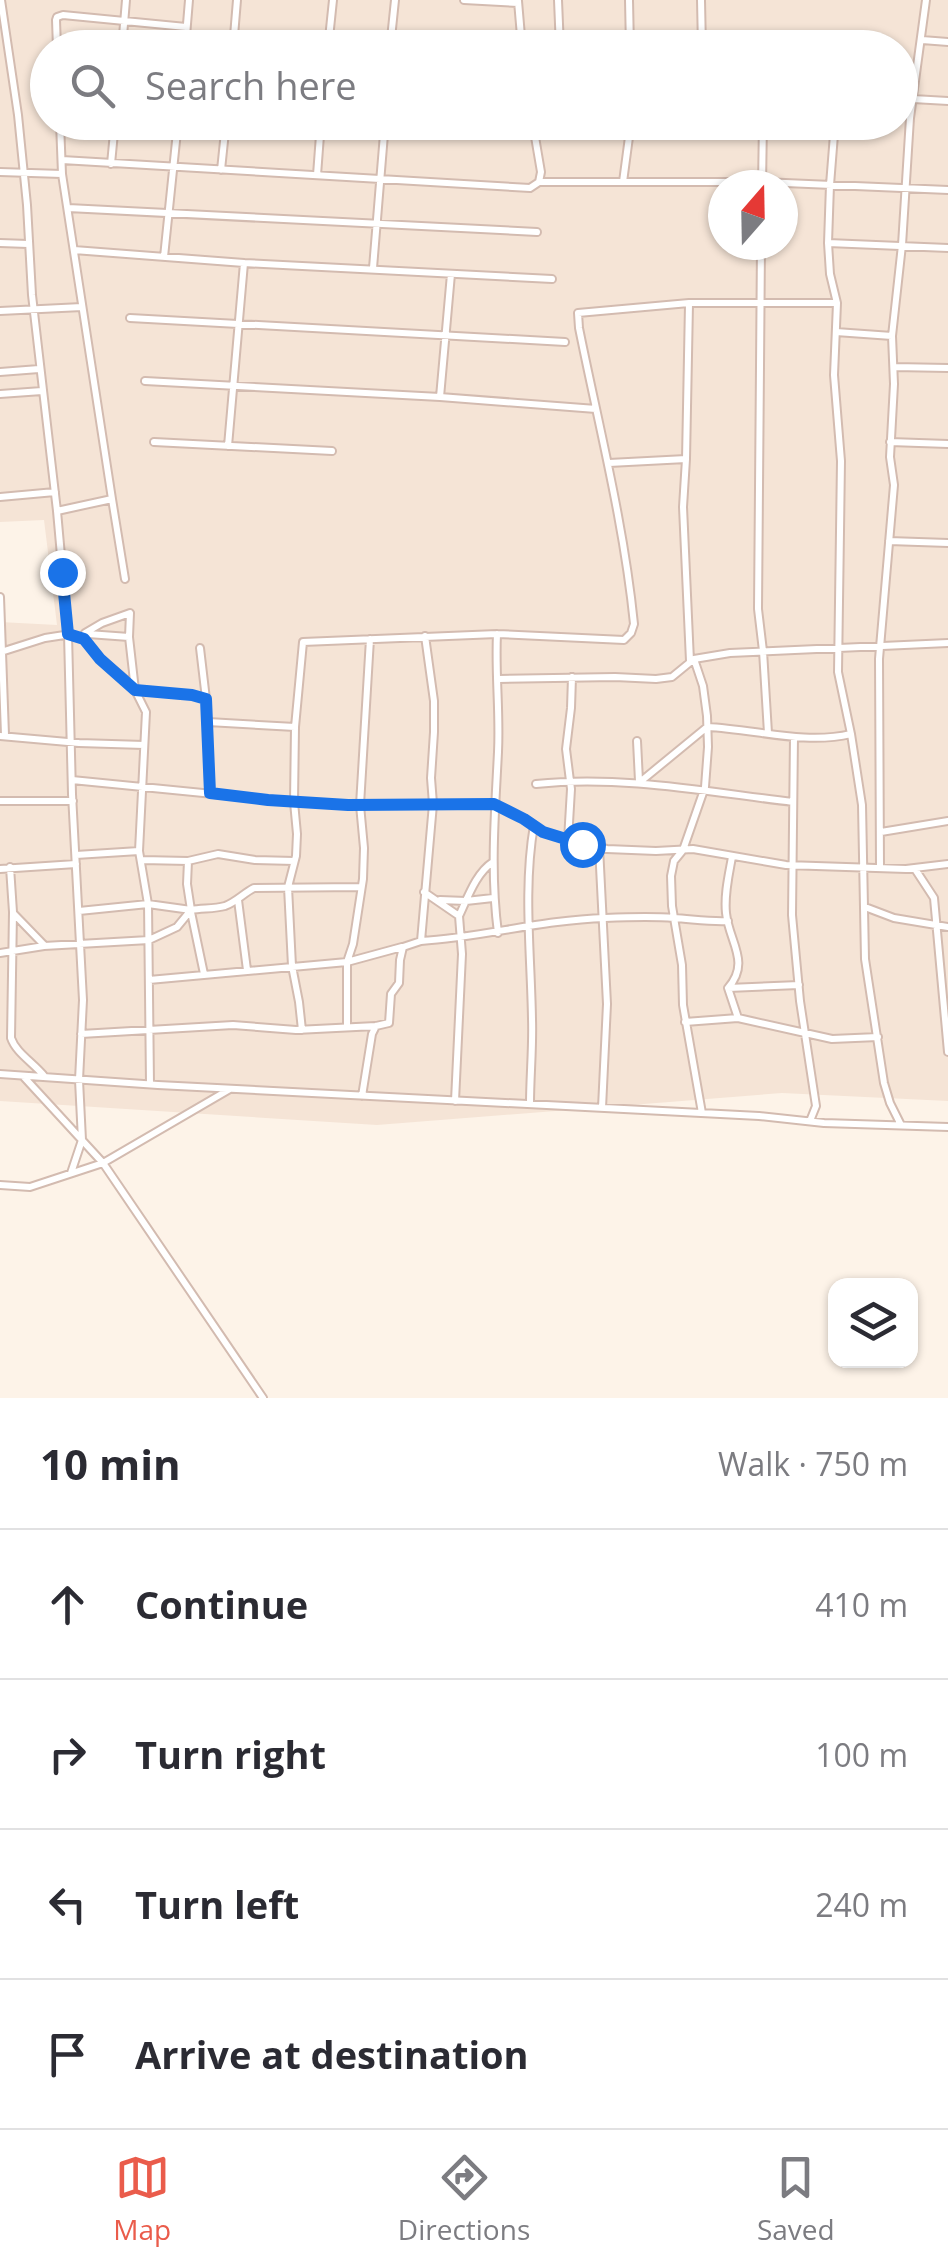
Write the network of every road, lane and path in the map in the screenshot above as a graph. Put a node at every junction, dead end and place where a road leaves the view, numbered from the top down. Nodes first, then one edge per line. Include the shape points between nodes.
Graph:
1 (2, 0) edge
2 (126, 0) edge
3 (188, 0) edge
4 (237, 0) edge
5 (332, 0) edge
6 (395, 0) edge
7 (464, 0) edge
8 (558, 0) edge
9 (629, 0) edge
10 (701, 0) edge
11 (926, 0) edge
12 (518, 2) edge
13 (124, 22) junction
14 (2, 25) edge
15 (186, 27) junction
16 (56, 30) edge
17 (123, 30) edge
18 (186, 30) edge
19 (234, 30) edge
20 (330, 30) edge
21 (392, 30) edge
22 (520, 30) edge
23 (559, 30) edge
24 (630, 30) edge
25 (702, 30) edge
26 (922, 40) junction
27 (948, 42) edge
28 (918, 66) edge
29 (918, 99) edge
30 (948, 101) edge
31 (61, 140) edge
32 (113, 140) edge
33 (177, 140) edge
34 (224, 140) edge
35 (319, 140) edge
36 (383, 140) edge
37 (536, 140) edge
38 (628, 140) edge
39 (763, 140) edge
40 (834, 140) edge
41 (905, 140) edge
42 (62, 160) junction
43 (111, 164) junction
44 (175, 166) junction
45 (221, 170) junction
46 (762, 170) edge
47 (0, 172) edge
48 (24, 174) junction
49 (62, 174) junction
50 (316, 175) junction
51 (380, 180) junction
52 (538, 182) junction
53 (623, 182) junction
54 (708, 183) edge
55 (798, 185) edge
56 (830, 185) junction
57 (905, 187) junction
58 (948, 190) edge
59 (68, 208) junction
60 (170, 214) junction
61 (376, 224) junction
62 (537, 232) dead end
63 (0, 243) edge
64 (828, 243) junction
65 (28, 244) junction
66 (902, 246) junction
67 (948, 248) edge
68 (74, 250) junction
69 (164, 257) junction
70 (762, 260) edge
71 (244, 263) junction
72 (373, 268) junction
73 (451, 274) junction
74 (552, 279) dead end
75 (690, 303) junction
76 (761, 303) junction
77 (837, 303) junction
78 (82, 306) junction
79 (33, 309) junction
80 (0, 311) edge
81 (130, 318) dead end
82 (239, 324) junction
83 (836, 332) junction
84 (446, 335) junction
85 (892, 336) junction
86 (565, 342) dead end
87 (894, 367) junction
88 (948, 368) edge
89 (39, 369) junction
90 (0, 372) edge
91 (145, 381) dead end
92 (234, 386) junction
93 (42, 390) junction
94 (0, 394) edge
95 (440, 397) junction
96 (596, 409) junction
97 (154, 442) dead end
98 (890, 442) junction
99 (948, 444) edge
100 (228, 446) junction
101 (332, 451) dead end
102 (686, 460) junction
103 (609, 463) junction
104 (55, 492) junction
105 (0, 497) edge
106 (112, 500) junction
107 (57, 510) junction
108 (889, 541) junction
109 (948, 542) edge
110 (125, 578) dead end
111 (0, 597) edge
112 (68, 634) junction
113 (85, 634) junction
114 (497, 634) junction
115 (425, 636) junction
116 (129, 637) junction
117 (370, 639) junction
118 (948, 643) edge
119 (880, 645) junction
120 (200, 648) dead end
121 (838, 649) junction
122 (763, 651) junction
123 (2, 652) edge
124 (692, 660) junction
125 (572, 677) junction
126 (499, 678) junction
127 (135, 690) junction
128 (206, 699) junction
129 (208, 722) junction
130 (294, 726) junction
131 (707, 727) junction
132 (768, 732) junction
133 (851, 734) junction
134 (2, 736) edge
135 (794, 736) junction
136 (637, 741) dead end
137 (72, 742) junction
138 (144, 745) junction
139 (72, 780) junction
140 (569, 780) junction
141 (639, 782) junction
142 (536, 784) dead end
143 (142, 785) junction
144 (704, 791) junction
145 (210, 793) junction
146 (0, 801) edge
147 (73, 801) junction
148 (294, 802) junction
149 (793, 802) junction
150 (433, 804) junction
151 (494, 804) junction
152 (360, 805) junction
153 (948, 820) edge
154 (534, 824) junction
155 (881, 832) junction
156 (568, 840) junction
157 (599, 848) junction
158 (139, 850) junction
159 (683, 850) junction
160 (732, 856) junction
161 (76, 860) junction
162 (142, 860) junction
163 (188, 860) junction
164 (295, 862) junction
165 (493, 862) junction
166 (948, 864) edge
167 (792, 865) junction
168 (864, 866) junction
169 (10, 868) junction
170 (880, 868) junction
171 (914, 868) junction
172 (0, 869) edge
173 (288, 887) junction
174 (361, 887) junction
175 (424, 892) junction
176 (493, 898) junction
177 (238, 900) junction
178 (436, 900) junction
179 (466, 901) junction
180 (148, 904) junction
181 (864, 906) junction
182 (191, 910) junction
183 (79, 911) junction
184 (13, 912) junction
185 (459, 916) junction
186 (602, 918) junction
187 (674, 918) junction
188 (728, 921) junction
189 (528, 924) junction
190 (936, 926) junction
191 (948, 927) edge
192 (498, 932) junction
193 (460, 938) junction
194 (148, 940) junction
195 (421, 941) junction
196 (80, 945) junction
197 (44, 946) junction
198 (403, 947) junction
199 (13, 950) junction
200 (0, 953) edge
201 (347, 962) junction
202 (292, 966) junction
203 (247, 970) junction
204 (204, 974) junction
205 (149, 980) junction
206 (799, 985) junction
207 (728, 988) junction
208 (738, 1018) junction
209 (685, 1022) junction
210 (376, 1026) junction
211 (149, 1028) junction
212 (347, 1028) junction
213 (302, 1030) junction
214 (81, 1034) junction
215 (806, 1034) junction
216 (878, 1037) junction
217 (948, 1052) edge
218 (0, 1074) edge
219 (23, 1076) junction
220 (44, 1077) junction
221 (79, 1080) junction
222 (150, 1084) junction
223 (232, 1088) junction
224 (362, 1096) junction
225 (455, 1100) junction
226 (530, 1104) junction
227 (602, 1108) junction
228 (702, 1113) junction
229 (810, 1121) junction
230 (901, 1125) junction
231 (948, 1127) edge
232 (82, 1140) junction
233 (103, 1163) junction
234 (71, 1173) junction
235 (0, 1185) edge
236 (263, 1398) edge

1 - 14 street
2 - 13 street
3 - 15 street
4 - 19 street
5 - 20 street
6 - 21 street
7 - 12 street
8 - 23 street
9 - 24 street
10 - 25 street
11 - 26 street
12 - 22 street
13 - 15 street
13 - 16 street via 63,14
13 - 17 street
14 - 48 street
15 - 18 street
26 - 27 street
26 - 28 street
29 - 30 street
31 - 42 street
32 - 43 street
33 - 44 street
34 - 45 street
35 - 50 street
36 - 51 street
37 - 52 street
38 - 53 street
39 - 46 street
40 - 56 street
41 - 57 street
42 - 43 street
42 - 49 street
43 - 44 street
44 - 45 street
44 - 60 street
45 - 50 street
47 - 48 street
48 - 49 street
48 - 65 street
49 - 59 street
50 - 51 street
51 - 52 street via 530,188
51 - 61 street
52 - 53 street
53 - 54 street
55 - 56 street
56 - 57 street
56 - 64 street
57 - 58 street
57 - 66 street
59 - 60 street
59 - 68 street
60 - 61 street
60 - 69 street
61 - 62 street
61 - 72 street
63 - 65 street
64 - 66 street
64 - 77 street
65 - 79 street
66 - 67 street
66 - 85 street
68 - 69 street
68 - 78 street
69 - 71 street
70 - 76 street
71 - 72 street
71 - 82 street
72 - 73 street
73 - 74 street
73 - 84 street
75 - 76 street
75 - 96 street via 578,313
75 - 102 street
76 - 77 street
76 - 122 street
77 - 83 street
78 - 79 street
78 - 106 street
79 - 80 street
79 - 89 street
81 - 82 street
82 - 84 street
82 - 92 street
83 - 85 street
83 - 121 street
84 - 86 street
84 - 95 street
85 - 87 street
87 - 88 street
87 - 98 street
89 - 90 street
89 - 93 street
91 - 92 street
92 - 95 street
92 - 100 street
93 - 94 street
93 - 104 street
95 - 96 street
96 - 103 street
97 - 100 street
98 - 99 street
98 - 108 street
100 - 101 street
102 - 103 street
102 - 124 street
103 - 114 street via 627,559 631,633 624,640
104 - 105 street
104 - 107 street
106 - 107 street
106 - 110 street
107 - 112 street
108 - 109 street
108 - 119 street
111 - 123 street
112 - 113 street
112 - 123 street
112 - 127 street via 84,639
112 - 137 street
113 - 116 street
113 - 116 street via 130,612
114 - 115 street
114 - 126 street
115 - 117 street
115 - 150 street via 434,701
116 - 127 street
117 - 130 street via 303,642
117 - 152 street
118 - 119 street
119 - 121 street
119 - 155 street
120 - 128 street
121 - 122 street
121 - 133 street
122 - 124 street
122 - 132 street
123 - 134 street
124 - 125 street via 656,680
124 - 131 street
125 - 126 street
125 - 140 street
126 - 151 street
127 - 128 street
127 - 138 street via 146,712
128 - 129 street
129 - 130 street
129 - 145 street
130 - 148 street
131 - 132 street
131 - 141 street
131 - 144 street
132 - 135 street
133 - 135 street
133 - 168 street
134 - 137 street
135 - 149 street
136 - 141 street
137 - 138 street
137 - 139 street
138 - 143 street
139 - 143 street
139 - 147 street
140 - 141 street
140 - 142 street
140 - 156 street
141 - 144 street
143 - 145 street
143 - 158 street
144 - 149 street
144 - 159 street
145 - 148 street
146 - 147 street
147 - 161 street
148 - 152 street
148 - 164 street
149 - 167 street
150 - 151 street
150 - 152 street
150 - 175 street
151 - 154 street
151 - 165 street
152 - 174 street
153 - 155 street
154 - 156 street
154 - 189 street
155 - 170 street
156 - 157 street
157 - 159 street
157 - 186 street
158 - 161 street
158 - 162 street
159 - 160 street
159 - 187 street via 671,876
160 - 167 street
160 - 188 street
161 - 169 street
161 - 183 street
162 - 163 street
162 - 180 street
163 - 164 street via 218,854
163 - 182 street
164 - 173 street
165 - 176 street
165 - 179 street
166 - 171 street
167 - 168 street
167 - 206 street
168 - 170 street
168 - 181 street
169 - 172 street
169 - 184 street
170 - 171 street
171 - 190 street via 934,898
173 - 174 street
173 - 177 street via 249,889
173 - 202 street
174 - 201 street
175 - 178 street
175 - 195 street
176 - 179 street
176 - 192 street
177 - 182 street
177 - 203 street
178 - 179 street
178 - 185 street
179 - 185 street
180 - 182 street
180 - 183 street
180 - 194 street
181 - 190 street
181 - 216 street
182 - 194 street via 177,927
182 - 204 street
183 - 196 street
184 - 197 street
184 - 199 street
185 - 193 street
186 - 187 street
186 - 189 street
186 - 227 street
187 - 188 street
187 - 209 street
188 - 207 street via 740,966
189 - 192 street
189 - 226 street
190 - 191 street
190 - 217 street
192 - 193 street
193 - 195 street
193 - 225 street
194 - 196 street
194 - 205 street
195 - 198 street
196 - 197 street
196 - 214 street
197 - 199 street
198 - 201 street
198 - 210 street via 389,1022
199 - 200 street
199 - 220 street via 11,1038
201 - 202 street
201 - 212 street
202 - 203 street
202 - 213 street
203 - 204 street
204 - 205 street
205 - 211 street
206 - 207 street
206 - 215 street
207 - 208 street
208 - 209 street
208 - 215 street
209 - 228 street
210 - 212 street
210 - 224 street
211 - 213 street
211 - 214 street
211 - 222 street
212 - 213 street
214 - 221 street
215 - 216 street
215 - 229 street via 816,1106
216 - 230 street via 884,1083
218 - 219 street
219 - 220 street
219 - 232 street
220 - 221 street
221 - 222 street
221 - 232 street
222 - 223 street
223 - 224 street
223 - 233 street
224 - 225 street
225 - 226 street
226 - 227 street
227 - 228 street
228 - 229 street
229 - 230 street
230 - 231 street
232 - 233 street
232 - 234 street
233 - 234 street
233 - 236 street
234 - 235 street via 30,1186

